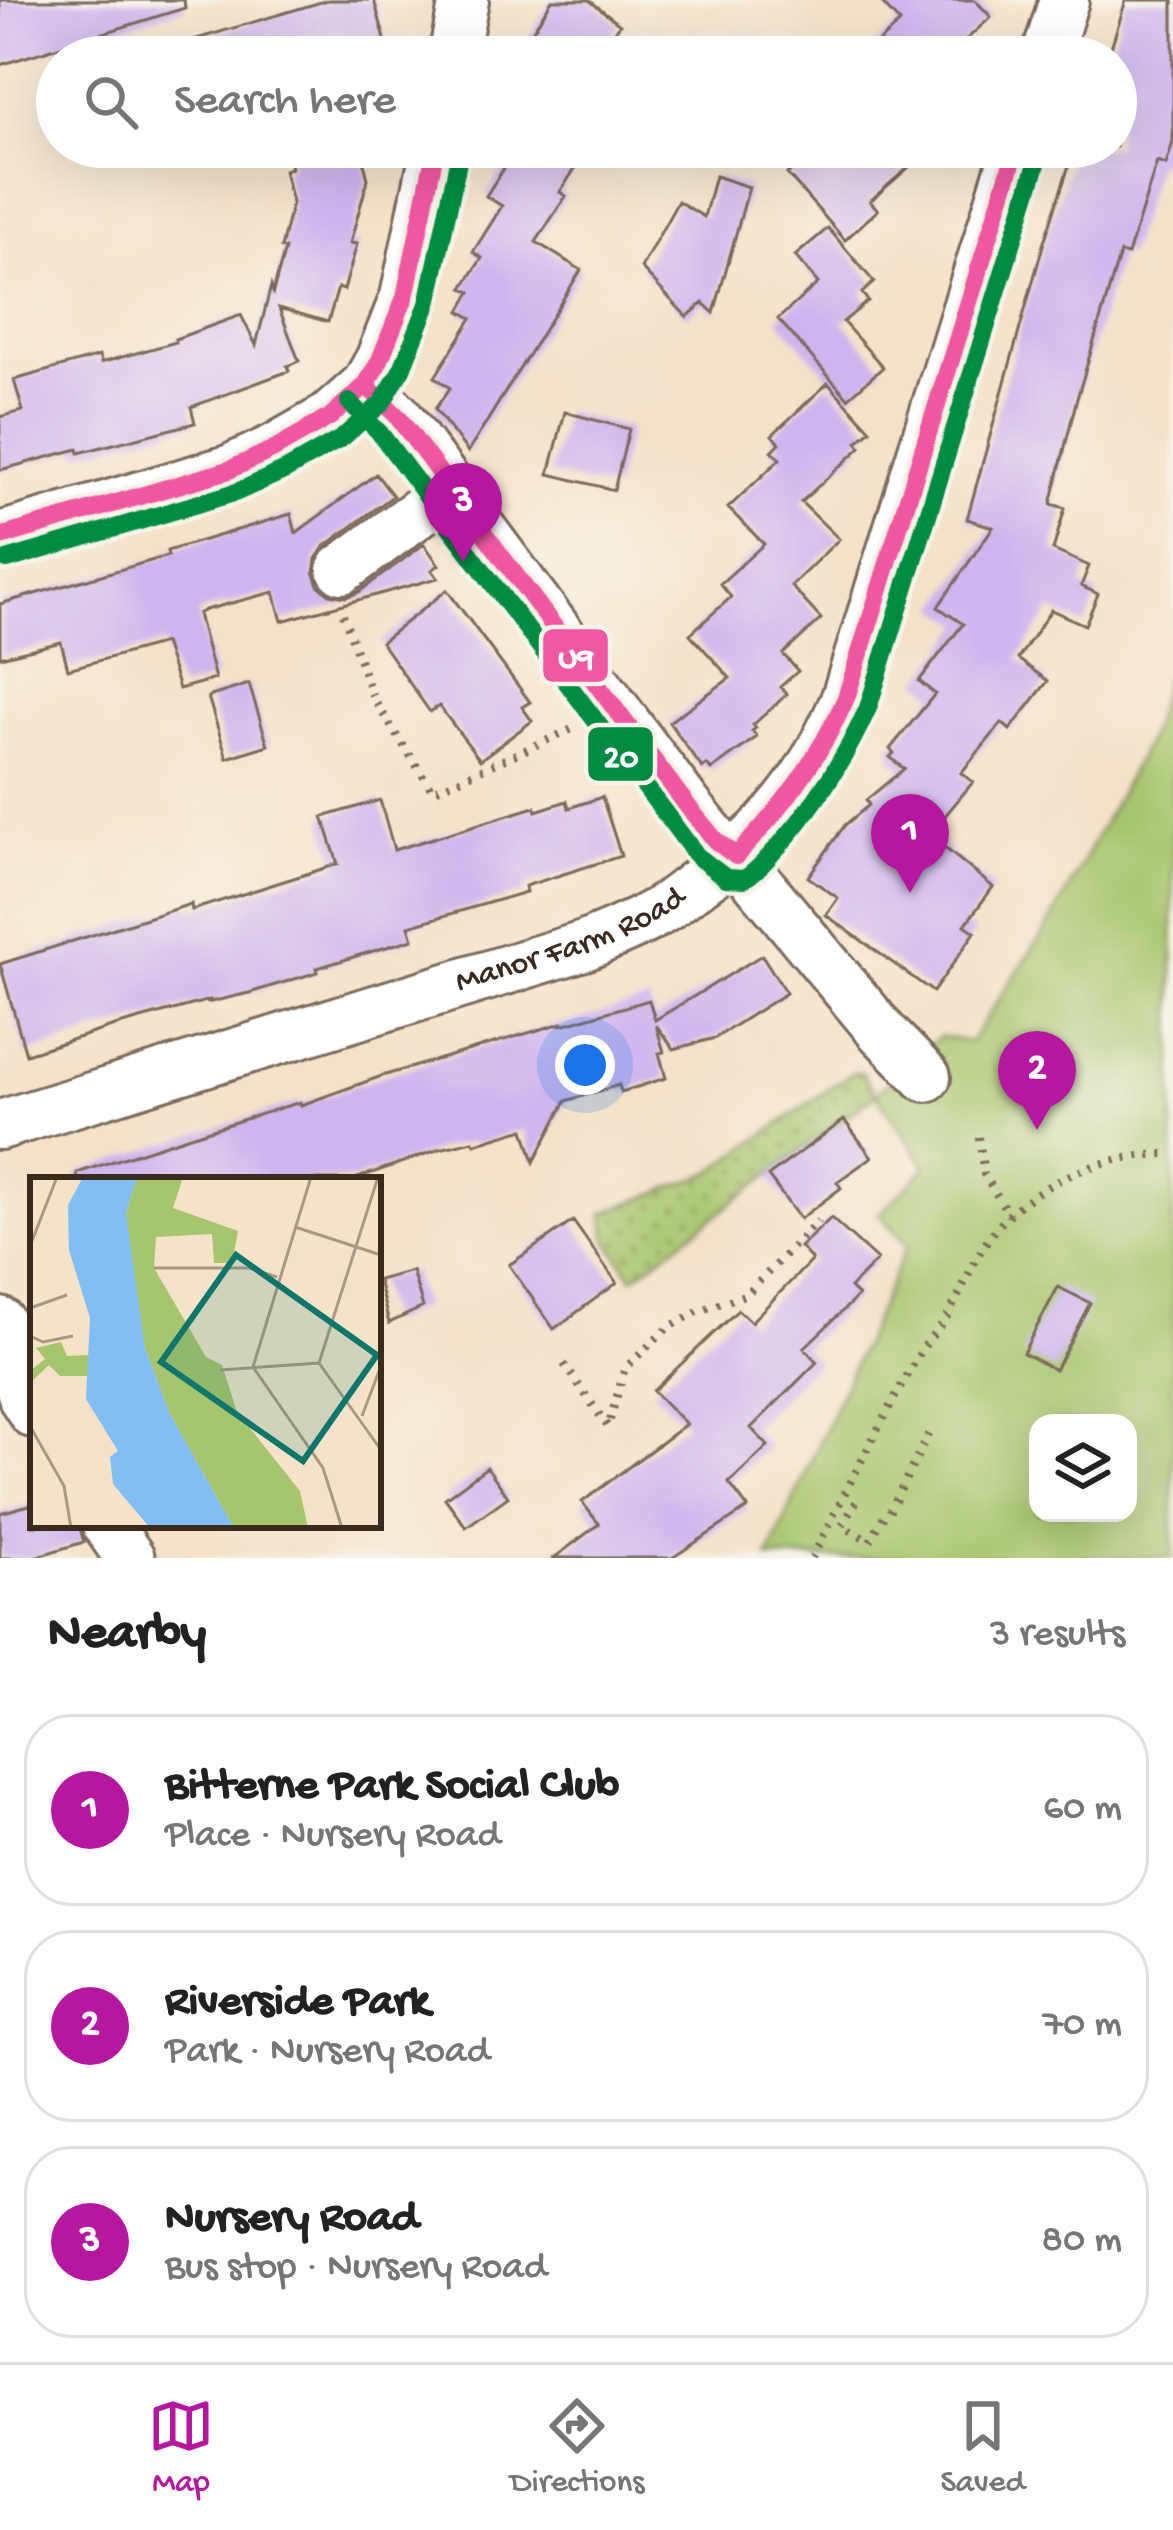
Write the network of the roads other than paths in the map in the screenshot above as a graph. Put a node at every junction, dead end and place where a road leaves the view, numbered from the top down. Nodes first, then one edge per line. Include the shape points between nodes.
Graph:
1 (464, 0) edge
2 (1064, 0) edge
3 (457, 36) edge
4 (1053, 36) edge
5 (432, 168) edge
6 (1010, 168) edge
7 (366, 385) junction
8 (451, 490) junction
9 (0, 537) edge
10 (343, 591) road end
11 (736, 856) junction
12 (926, 1077) dead end
13 (0, 1125) edge
14 (0, 1322) edge
15 (30, 1408) edge
16 (109, 1528) edge
17 (130, 1558) edge

1 - 3 street
2 - 4 street
5 - 7 street via 405,298
6 - 11 street, Manor Farm Road via 846,698 813,766
7 - 8 street
7 - 9 street via 330,416 229,470
8 - 10 street
8 - 11 street via 688,808
11 - 12 street
11 - 13 street, Manor Farm Road via 656,913 587,945
14 - 15 street
16 - 17 street

